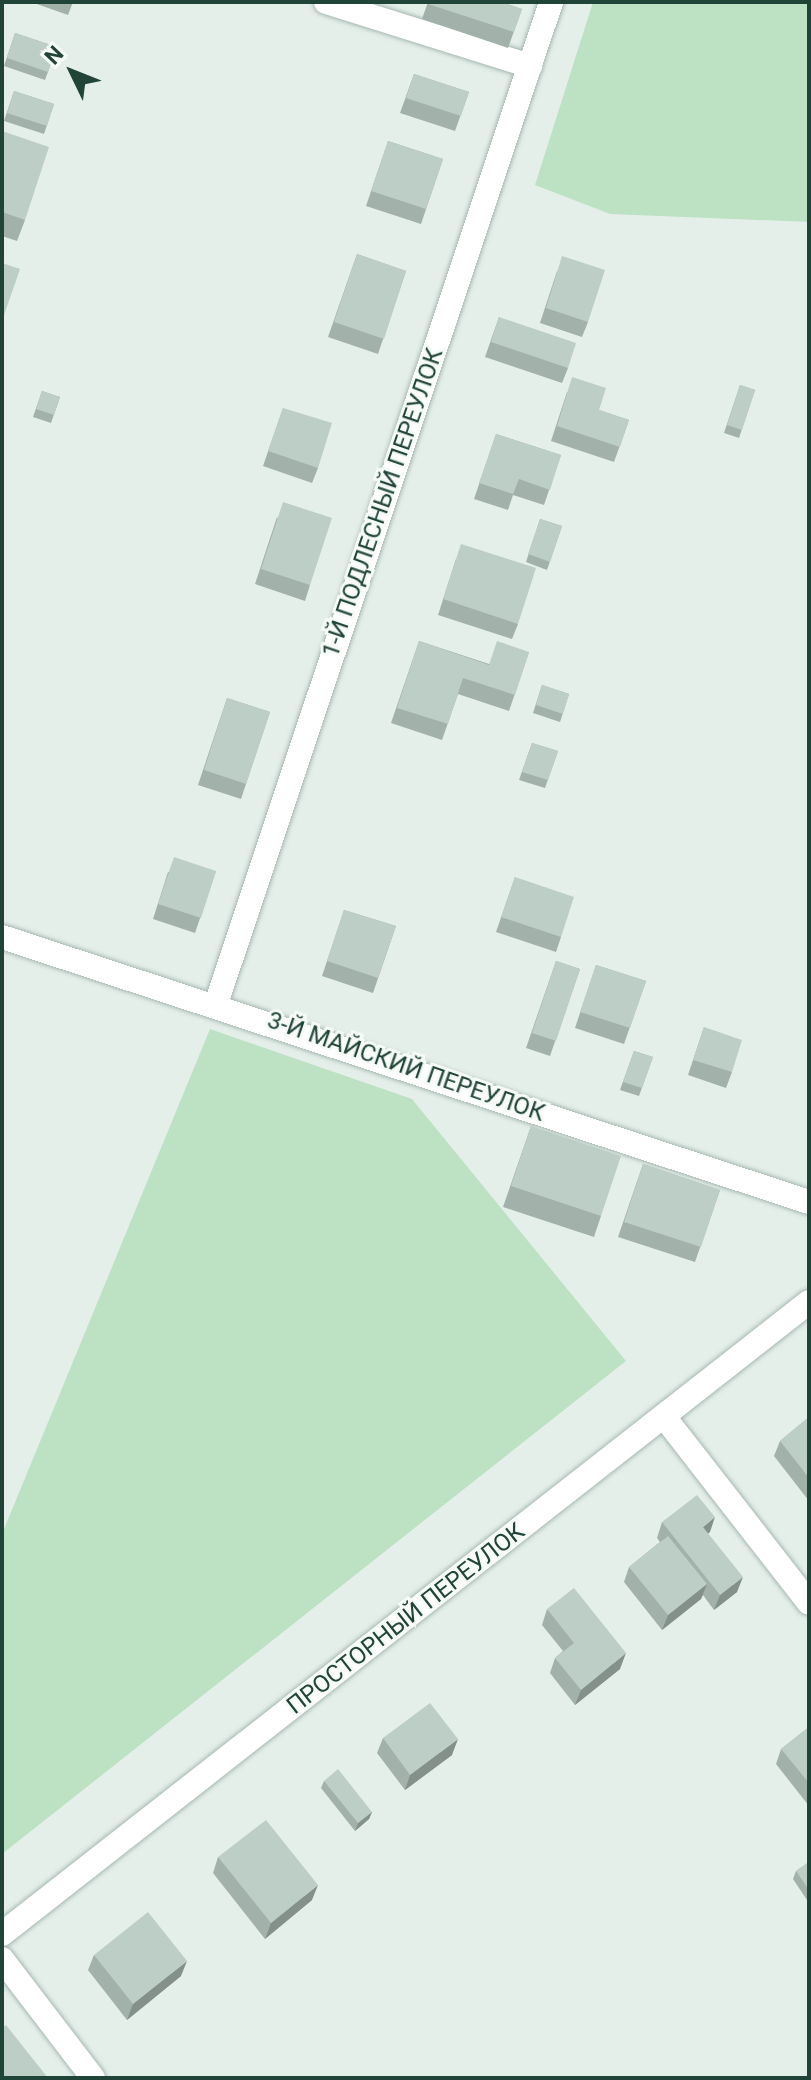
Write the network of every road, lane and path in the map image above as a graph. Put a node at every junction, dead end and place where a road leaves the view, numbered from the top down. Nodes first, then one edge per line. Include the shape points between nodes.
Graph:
1 (326, 2) edge
2 (551, 2) edge
3 (530, 66) junction
4 (2, 937) edge
5 (216, 1004) junction
6 (809, 1202) edge
7 (809, 1302) edge
8 (665, 1418) junction
9 (809, 1603) edge
10 (2, 1934) edge
11 (2, 1959) edge
12 (93, 2078) edge

1 - 3 street
2 - 3 street, 1-Й ПОДЛЕСНЫЙ ПЕРЕУЛОК
3 - 5 street, 1-Й ПОДЛЕСНЫЙ ПЕРЕУЛОК
4 - 5 street, 3-Й МАЙСКИЙ ПЕРЕУЛОК
5 - 6 street, 3-Й МАЙСКИЙ ПЕРЕУЛОК
7 - 8 street, ПРОСТОРНЫЙ ПЕРЕУЛОК
8 - 9 street
8 - 10 street, ПРОСТОРНЫЙ ПЕРЕУЛОК
11 - 12 street

